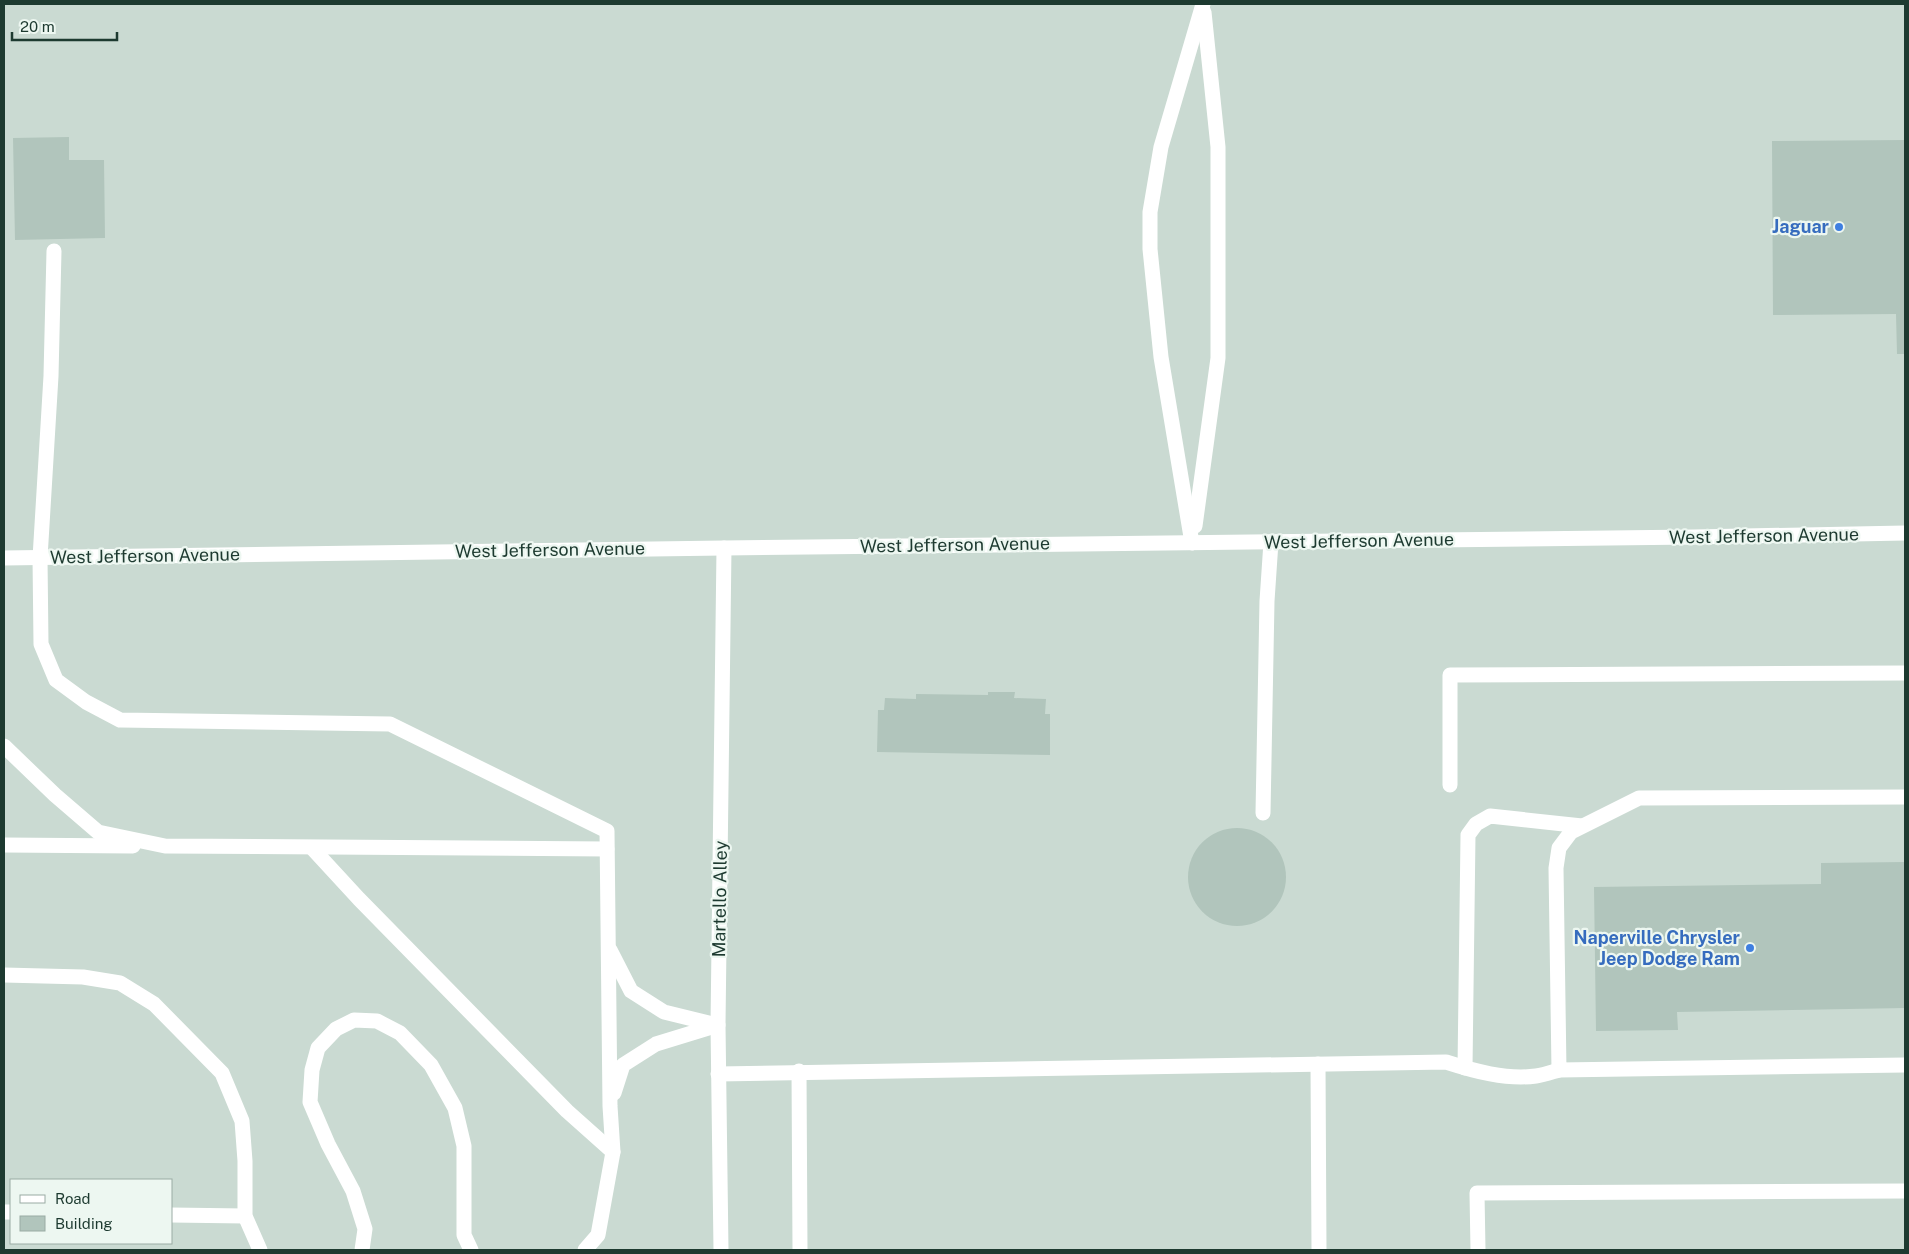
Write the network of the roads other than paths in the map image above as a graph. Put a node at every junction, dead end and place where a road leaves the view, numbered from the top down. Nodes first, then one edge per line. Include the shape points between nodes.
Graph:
1 (1203, 4) edge
2 (54, 251) dead end
3 (1905, 533) edge
4 (1271, 542) junction
5 (1192, 543) junction
6 (724, 548) junction
7 (4, 558) edge
8 (40, 558) junction
9 (1905, 674) edge
10 (4, 746) edge
11 (1450, 785) dead end
12 (1905, 797) edge
13 (1263, 813) dead end
14 (1582, 826) junction
15 (4, 845) edge
16 (165, 846) junction
17 (312, 848) junction
18 (607, 849) junction
19 (608, 946) junction
20 (4, 975) edge
21 (718, 1025) junction
22 (1318, 1064) junction
23 (1905, 1065) edge
24 (1465, 1068) junction
25 (1559, 1070) junction
26 (799, 1071) junction
27 (718, 1074) junction
28 (610, 1106) junction
29 (613, 1152) junction
30 (1905, 1191) edge
31 (172, 1214) edge
32 (245, 1216) junction
33 (260, 1250) edge
34 (362, 1250) edge
35 (471, 1250) edge
36 (585, 1250) edge
37 (721, 1250) edge
38 (800, 1250) edge
39 (1319, 1250) edge
40 (1478, 1250) edge

1 - 5 street via 1218,147 1218,358
1 - 5 street via 1161,147 1150,212 1150,249 1161,357
2 - 8 street via 51,376
3 - 4 street, West Jefferson Avenue
4 - 5 street, West Jefferson Avenue
4 - 13 street
5 - 6 street, West Jefferson Avenue
6 - 8 street, West Jefferson Avenue
6 - 21 street, Martello Alley
7 - 8 street, West Jefferson Avenue
8 - 18 street via 42,644 56,680 86,702 120,720 390,724 607,831
9 - 11 street via 1450,675
10 - 16 street via 98,832
12 - 14 street via 1639,798
14 - 24 street via 1490,816 1476,824 1468,835
14 - 25 street via 1571,832 1559,848 1556,868
15 - 16 street
16 - 17 street
17 - 18 street
17 - 29 street via 567,1111
18 - 19 street
19 - 21 street via 631,991 664,1012
19 - 28 street
20 - 32 street via 83,977 120,983 154,1004 222,1073 242,1121
21 - 27 street, Martello Alley
21 - 28 street via 656,1044 623,1065
22 - 24 street via 1446,1062
22 - 26 street
22 - 39 street
23 - 25 street
24 - 25 street via 1520,1077
26 - 27 street
26 - 38 street
27 - 37 street, Martello Alley
28 - 29 street
29 - 36 street via 598,1235
30 - 40 street via 1478,1193
31 - 32 street
32 - 33 street
34 - 35 street via 365,1229 353,1191 310,1102 312,1070 318,1048 336,1029 354,1020 377,1021 400,1033 431,1065 455,1108 464,1146 464,1235

